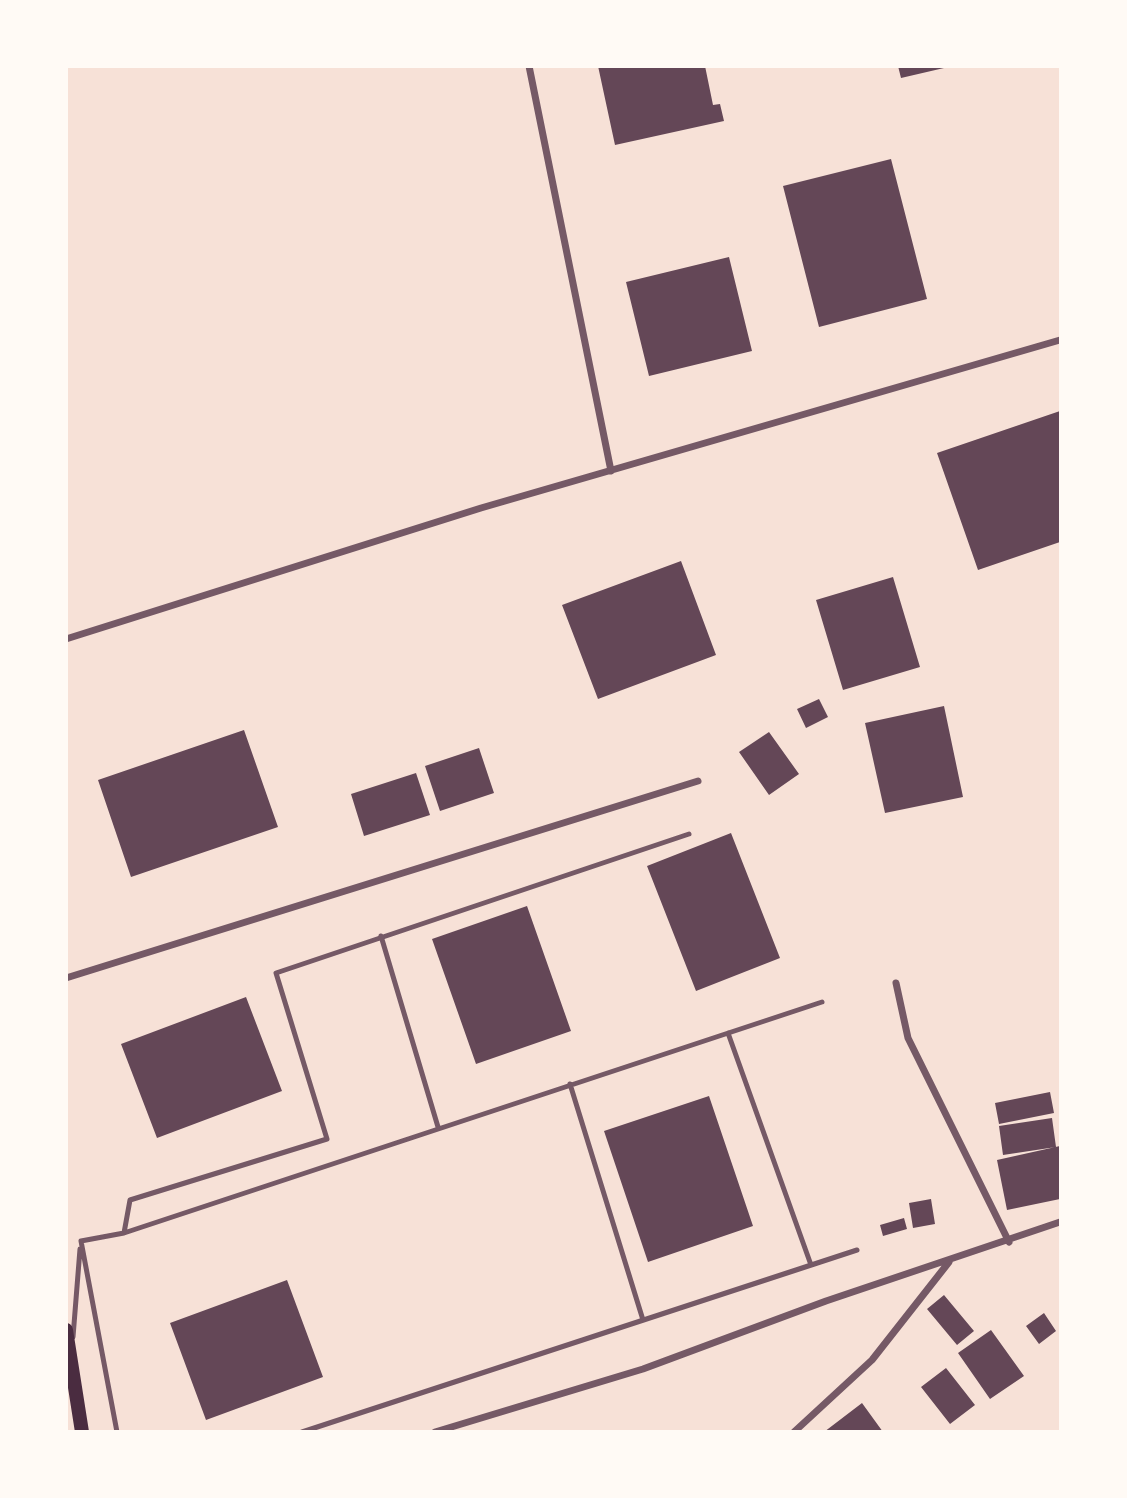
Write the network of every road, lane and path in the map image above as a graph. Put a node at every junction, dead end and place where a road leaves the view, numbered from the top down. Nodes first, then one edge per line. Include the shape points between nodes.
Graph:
1 (530, 66) edge
2 (1060, 340) edge
3 (611, 471) junction
4 (66, 639) edge
5 (698, 781) dead end
6 (689, 834) dead end
7 (381, 936) junction
8 (66, 978) edge
9 (896, 983) dead end
10 (822, 1002) dead end
11 (728, 1032) junction
12 (570, 1084) junction
13 (438, 1126) junction
14 (1060, 1222) edge
15 (124, 1233) junction
16 (80, 1241) junction
17 (1009, 1242) junction
18 (858, 1250) dead end
19 (949, 1261) junction
20 (811, 1265) junction
21 (643, 1320) junction
22 (66, 1330) edge
23 (71, 1357) junction
24 (82, 1432) edge
25 (117, 1432) edge
26 (302, 1432) edge
27 (435, 1432) edge
28 (794, 1432) edge

1 - 3 street
2 - 3 street
3 - 4 street
5 - 8 street
6 - 7 lane
7 - 13 lane
7 - 15 lane via 275,973 327,1139 130,1200
9 - 17 street via 908,1038
10 - 11 lane
11 - 12 lane
11 - 20 lane
12 - 13 lane
12 - 21 lane
13 - 15 lane
14 - 17 street
15 - 16 lane
16 - 23 lane
16 - 25 lane
17 - 19 street
18 - 20 lane
19 - 27 street via 643,1369
19 - 28 street via 872,1360
20 - 21 lane
21 - 26 lane
22 - 23 main road
23 - 24 main road

